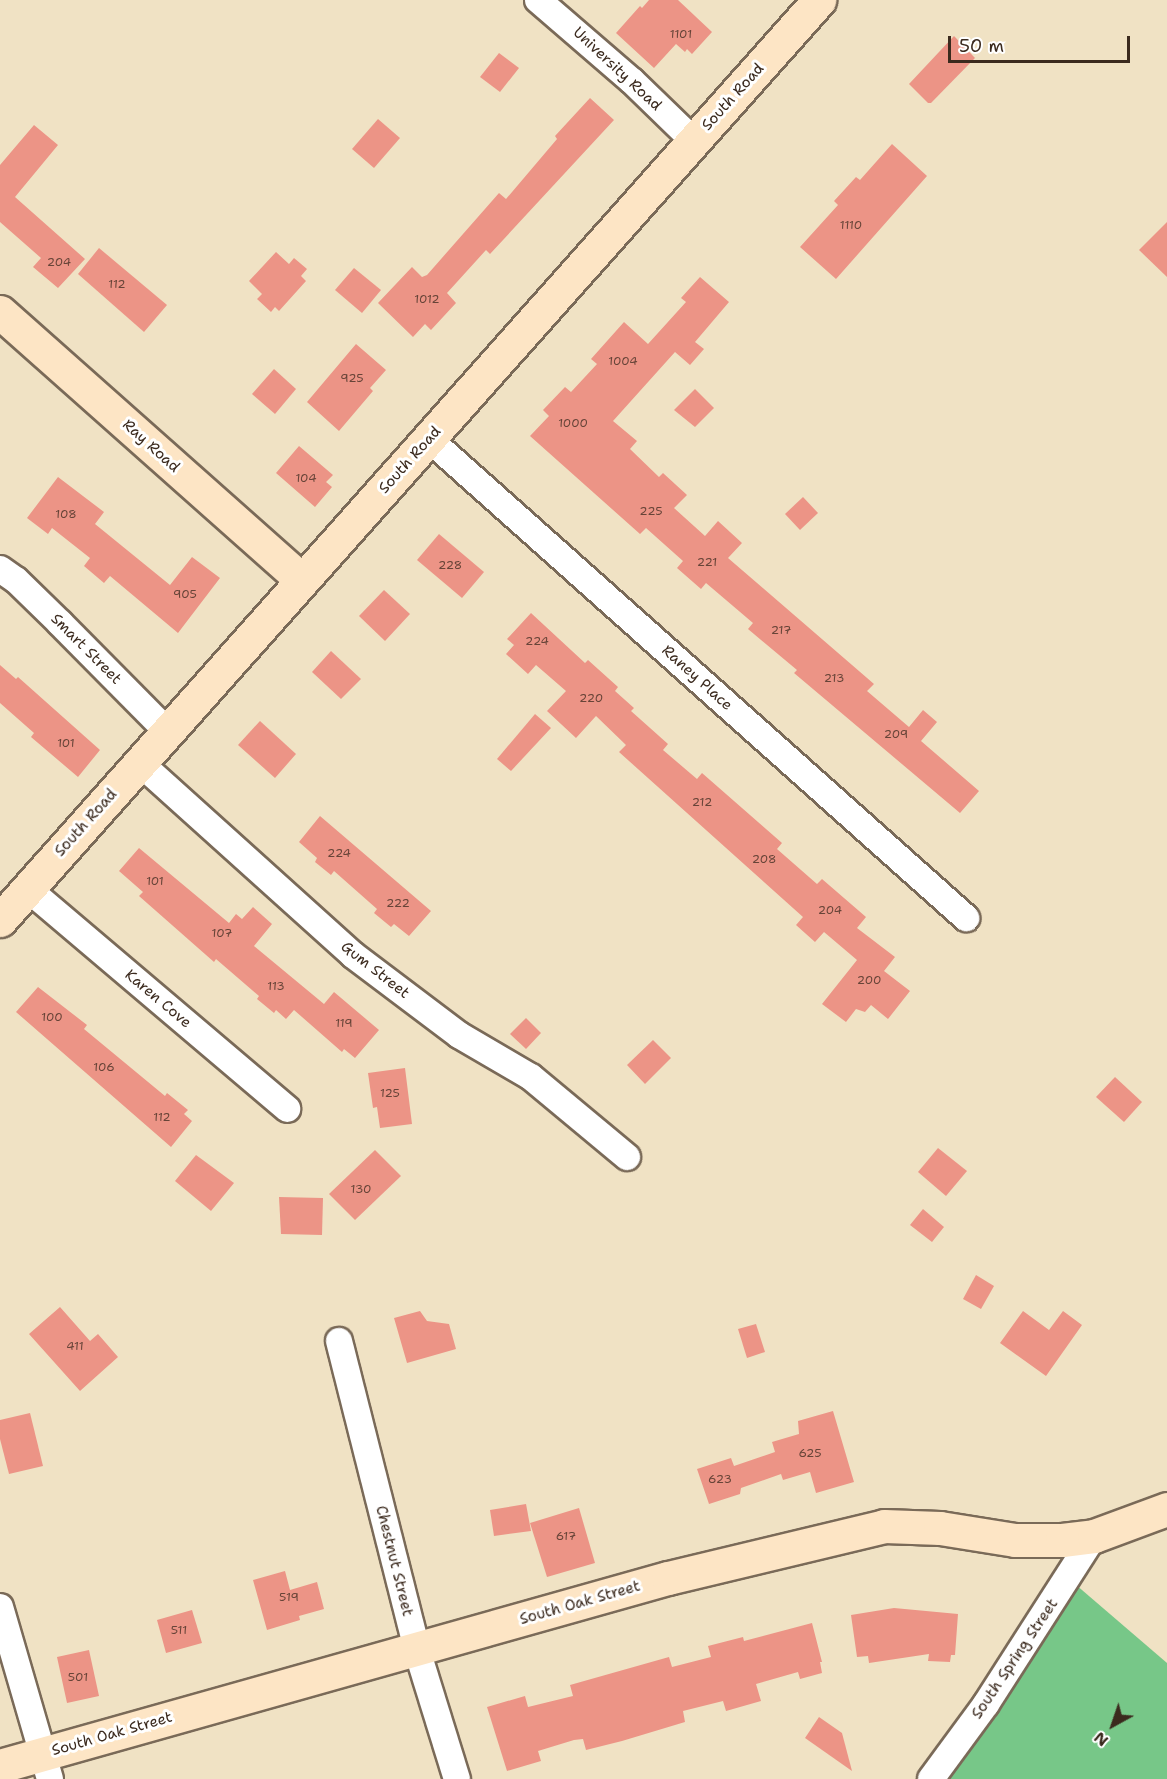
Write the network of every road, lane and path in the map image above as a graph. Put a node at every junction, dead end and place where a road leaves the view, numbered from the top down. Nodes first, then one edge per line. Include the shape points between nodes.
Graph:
1 (538, 0) edge
2 (819, 0) edge
3 (694, 141) junction
4 (0, 312) edge
5 (429, 439) junction
6 (0, 569) edge
7 (303, 580) junction
8 (168, 732) junction
9 (140, 763) junction
10 (28, 889) junction
11 (966, 918) dead end
12 (0, 920) edge
13 (287, 1109) dead end
14 (627, 1157) dead end
15 (339, 1341) dead end
16 (1167, 1509) edge
17 (1094, 1536) junction
18 (0, 1606) edge
19 (417, 1650) junction
20 (0, 1766) edge
21 (46, 1766) edge
22 (457, 1779) edge
23 (931, 1779) edge

1 - 3 street, University Road
2 - 3 street, South Road
3 - 5 street, South Road
4 - 7 street, Ray Road
5 - 7 street, South Road
5 - 11 street, Raney Place
6 - 8 street, Smart Street via 16,580
7 - 8 street, South Road
8 - 9 street, South Road
9 - 10 street, South Road
9 - 14 street, Gum Street via 353,955 459,1035 531,1077
10 - 12 street, South Road
10 - 13 street, Karen Cove
15 - 19 street, Chestnut Street
16 - 17 street, South Oak Street
17 - 19 street, South Oak Street via 1015,1540 940,1528 884,1526 668,1578
17 - 23 street, South Spring Street via 992,1695
18 - 21 street
19 - 21 street, South Oak Street
19 - 22 street, Chestnut Street
20 - 21 street, South Oak Street

